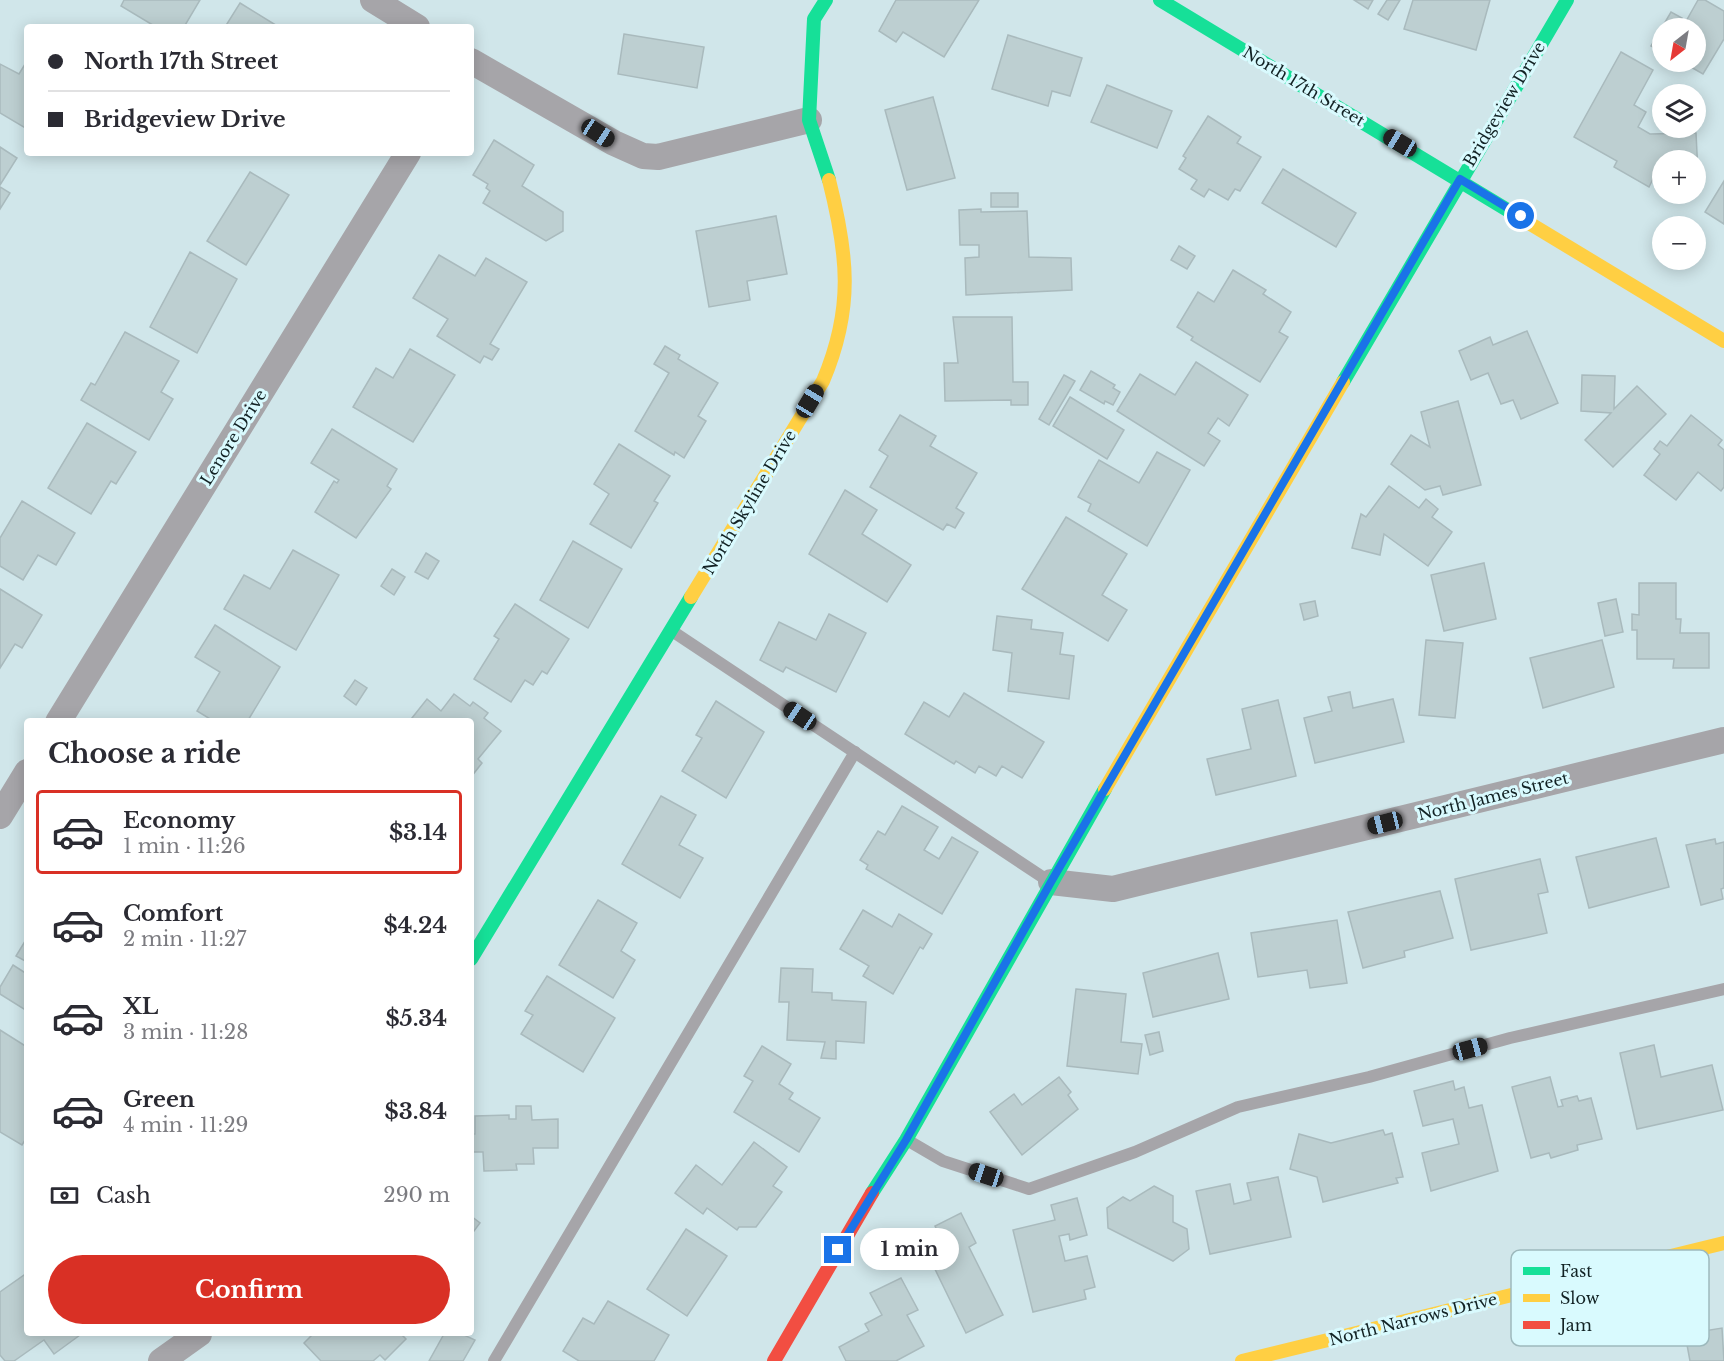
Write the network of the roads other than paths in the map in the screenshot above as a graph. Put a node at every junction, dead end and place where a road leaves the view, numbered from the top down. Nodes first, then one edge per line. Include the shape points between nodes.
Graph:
1 (373, 0) edge
2 (826, 0) edge
3 (1160, 0) edge
4 (1567, 0) edge
5 (412, 24) edge
6 (474, 63) edge
7 (809, 120) junction
8 (406, 156) edge
9 (1460, 179) junction
10 (1724, 341) edge
11 (670, 631) junction
12 (60, 718) edge
13 (1724, 740) edge
14 (855, 752) junction
15 (24, 777) edge
16 (0, 816) edge
17 (1051, 882) junction
18 (474, 954) edge
19 (1724, 989) edge
20 (906, 1140) junction
21 (1724, 1243) edge
22 (1695, 1250) edge
23 (1511, 1295) edge
24 (196, 1336) edge
25 (161, 1361) edge
26 (494, 1361) edge
27 (774, 1361) edge
28 (1242, 1361) edge

1 - 5 street
2 - 7 street, North Skyline Drive via 814,20
3 - 9 street, North 17th Street
4 - 9 street, Bridgeview Drive
6 - 7 street via 643,156 658,157
7 - 11 street, North Skyline Drive via 830,182 846,262 836,350 823,381
8 - 12 street, Lenore Drive
9 - 10 street, North 17th Street
9 - 17 street, Bridgeview Drive
11 - 14 lane
11 - 18 street, North Skyline Drive
13 - 17 street, North James Street via 1113,889
14 - 17 lane
14 - 26 lane
15 - 16 street
17 - 20 street, Bridgeview Drive
19 - 20 lane via 1238,1107 1135,1152 1029,1189 943,1161
20 - 27 street, Bridgeview Drive
21 - 22 street, North Narrows Drive
23 - 28 street, North Narrows Drive
24 - 25 street

